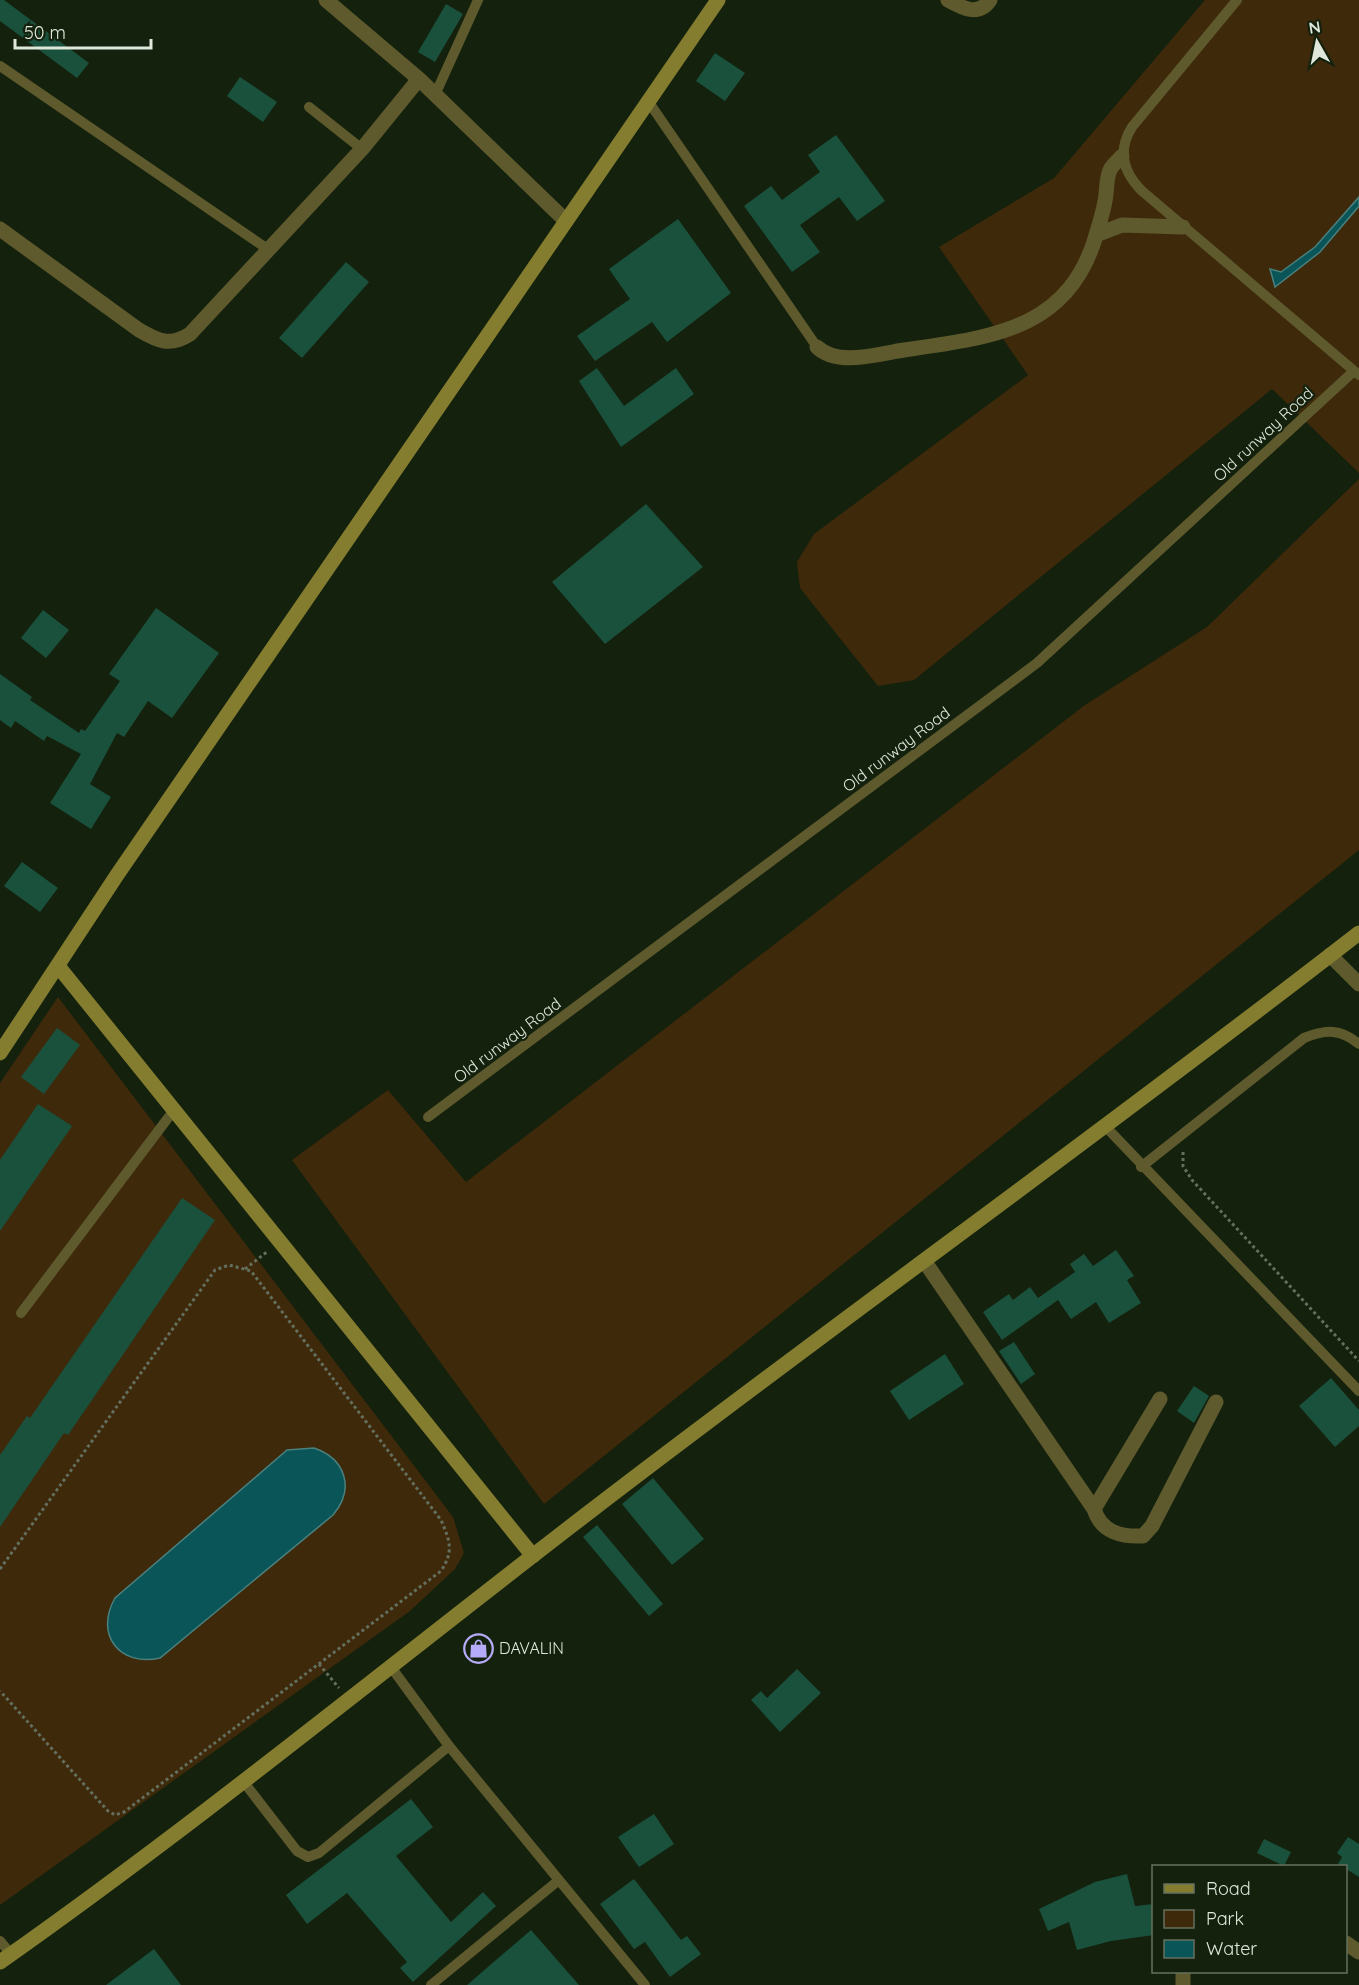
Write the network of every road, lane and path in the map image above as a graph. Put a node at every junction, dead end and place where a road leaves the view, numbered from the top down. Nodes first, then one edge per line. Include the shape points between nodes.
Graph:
1 (326, 0) edge
2 (478, 0) edge
3 (718, 0) edge
4 (948, 0) edge
5 (990, 0) edge
6 (1237, 0) edge
7 (0, 66) edge
8 (419, 79) junction
9 (435, 95) junction
10 (648, 101) junction
11 (309, 107) dead end
12 (362, 149) junction
13 (1122, 156) junction
14 (566, 221) junction
15 (1183, 227) junction
16 (0, 229) edge
17 (1096, 235) junction
18 (269, 250) junction
19 (817, 347) joint
20 (1357, 373) edge
21 (1359, 933) edge
22 (1330, 955) junction
23 (58, 966) junction
24 (1359, 984) edge
25 (1359, 1044) edge
26 (0, 1053) edge
27 (174, 1110) junction
28 (428, 1117) dead end
29 (1104, 1125) junction
30 (1188, 1143) dead end
31 (1141, 1167) junction
32 (280, 1242) junction
33 (925, 1262) junction
34 (245, 1269) junction
35 (21, 1313) dead end
36 (1359, 1361) edge
37 (1359, 1391) edge
38 (1160, 1399) dead end
39 (1216, 1402) dead end
40 (1094, 1509) junction
41 (533, 1556) junction
42 (0, 1569) edge
43 (319, 1664) junction
44 (391, 1667) junction
45 (0, 1691) edge
46 (348, 1700) junction
47 (449, 1746) junction
48 (243, 1781) junction
49 (559, 1880) junction
50 (0, 1941) edge
51 (5, 1958) edge
52 (431, 1985) edge
53 (645, 1985) edge

1 - 8 street
2 - 9 lane
3 - 10 street
4 - 5 street via 965,10 975,10
6 - 13 lane via 1132,127 1125,138
7 - 18 lane
8 - 9 street
8 - 12 street
9 - 14 street
10 - 14 street
10 - 19 lane
11 - 12 lane
12 - 18 street
13 - 15 lane via 1134,183
13 - 17 street via 1110,170
14 - 23 street
15 - 17 street via 1122,225
15 - 20 lane
16 - 18 street via 139,330 171,343 190,334
17 - 19 street via 1083,271 1059,302 1032,321 969,340 850,358 826,356
20 - 28 lane, Old runway Road via 1037,663
21 - 22 street
22 - 24 street
22 - 29 street
23 - 26 street
23 - 27 street
25 - 31 lane via 1335,1031 1304,1038
27 - 32 street
27 - 35 lane
29 - 31 lane
29 - 33 street
30 - 36 path via 1183,1166 1192,1180
31 - 37 lane
32 - 34 path
32 - 41 street
33 - 40 street
33 - 41 street
34 - 42 path via 229,1265 215,1270
34 - 43 path via 251,1271 441,1520 449,1540 449,1558 441,1571
38 - 40 street
39 - 40 street via 1152,1526 1143,1536 1129,1537 1103,1527
41 - 44 street
43 - 45 path via 132,1808 115,1815
43 - 46 path
44 - 46 street
44 - 47 lane
46 - 48 street
47 - 48 lane via 319,1853 308,1857 297,1851
47 - 49 lane
48 - 51 street
49 - 52 lane
49 - 53 lane
50 - 51 lane

